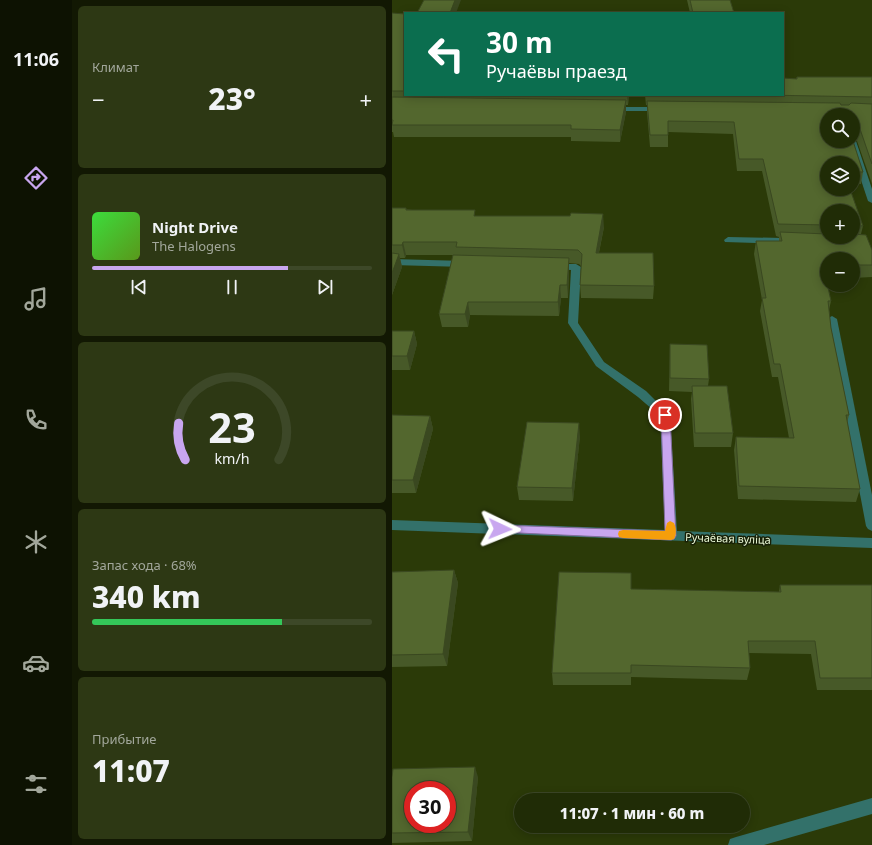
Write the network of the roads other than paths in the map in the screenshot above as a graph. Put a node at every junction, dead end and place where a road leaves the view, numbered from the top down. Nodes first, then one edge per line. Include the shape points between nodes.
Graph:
1 (605, 109) edge
2 (668, 109) edge
3 (854, 148) edge
4 (872, 201) edge
5 (728, 240) dead end
6 (788, 241) edge
7 (392, 262) edge
8 (476, 264) edge
9 (546, 266) edge
10 (832, 319) edge
11 (392, 525) edge
12 (872, 526) edge
13 (671, 536) junction
14 (872, 543) edge
15 (872, 806) edge
16 (736, 845) edge

1 - 2 street
3 - 4 street
5 - 6 street
7 - 8 street
9 - 13 street via 576,267 573,323 600,364 642,394 665,415
10 - 12 street
11 - 13 street, Ручаёвая вуліца
13 - 14 street, Ручаёвая вуліца
15 - 16 street

